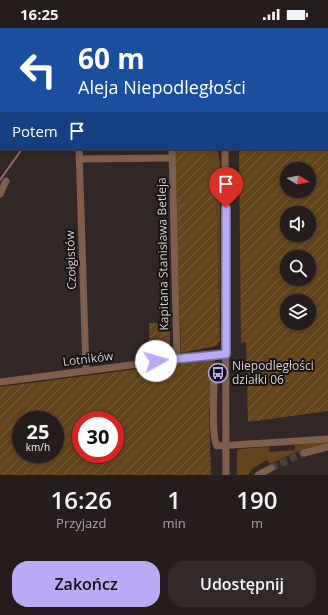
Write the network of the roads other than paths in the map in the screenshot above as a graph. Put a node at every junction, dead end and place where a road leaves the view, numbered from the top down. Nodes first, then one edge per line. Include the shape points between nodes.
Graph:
1 (79, 150) edge
2 (172, 150) edge
3 (225, 150) edge
4 (172, 158) junction
5 (79, 159) junction
6 (6, 181) dead end
7 (0, 194) edge
8 (226, 354) junction
9 (177, 359) junction
10 (86, 371) junction
11 (214, 381) dead end
12 (0, 382) edge
13 (328, 438) edge
14 (226, 446) junction
15 (328, 447) edge
16 (304, 453) tunnel mouth
17 (271, 468) tunnel mouth
18 (226, 475) edge
19 (258, 475) edge

1 - 5 street, Czołgistów
2 - 4 street, Kapitana Stanisława Betleja
3 - 8 street
4 - 5 street
4 - 9 street, Kapitana Stanisława Betleja
5 - 10 street, Czołgistów
6 - 7 street
8 - 9 street, Lotników
8 - 14 street
9 - 10 street, Lotników
10 - 12 street, Lotników
11 - 14 street via 215,443 217,446
13 - 14 street
14 - 18 street
15 - 16 street
17 - 19 street

